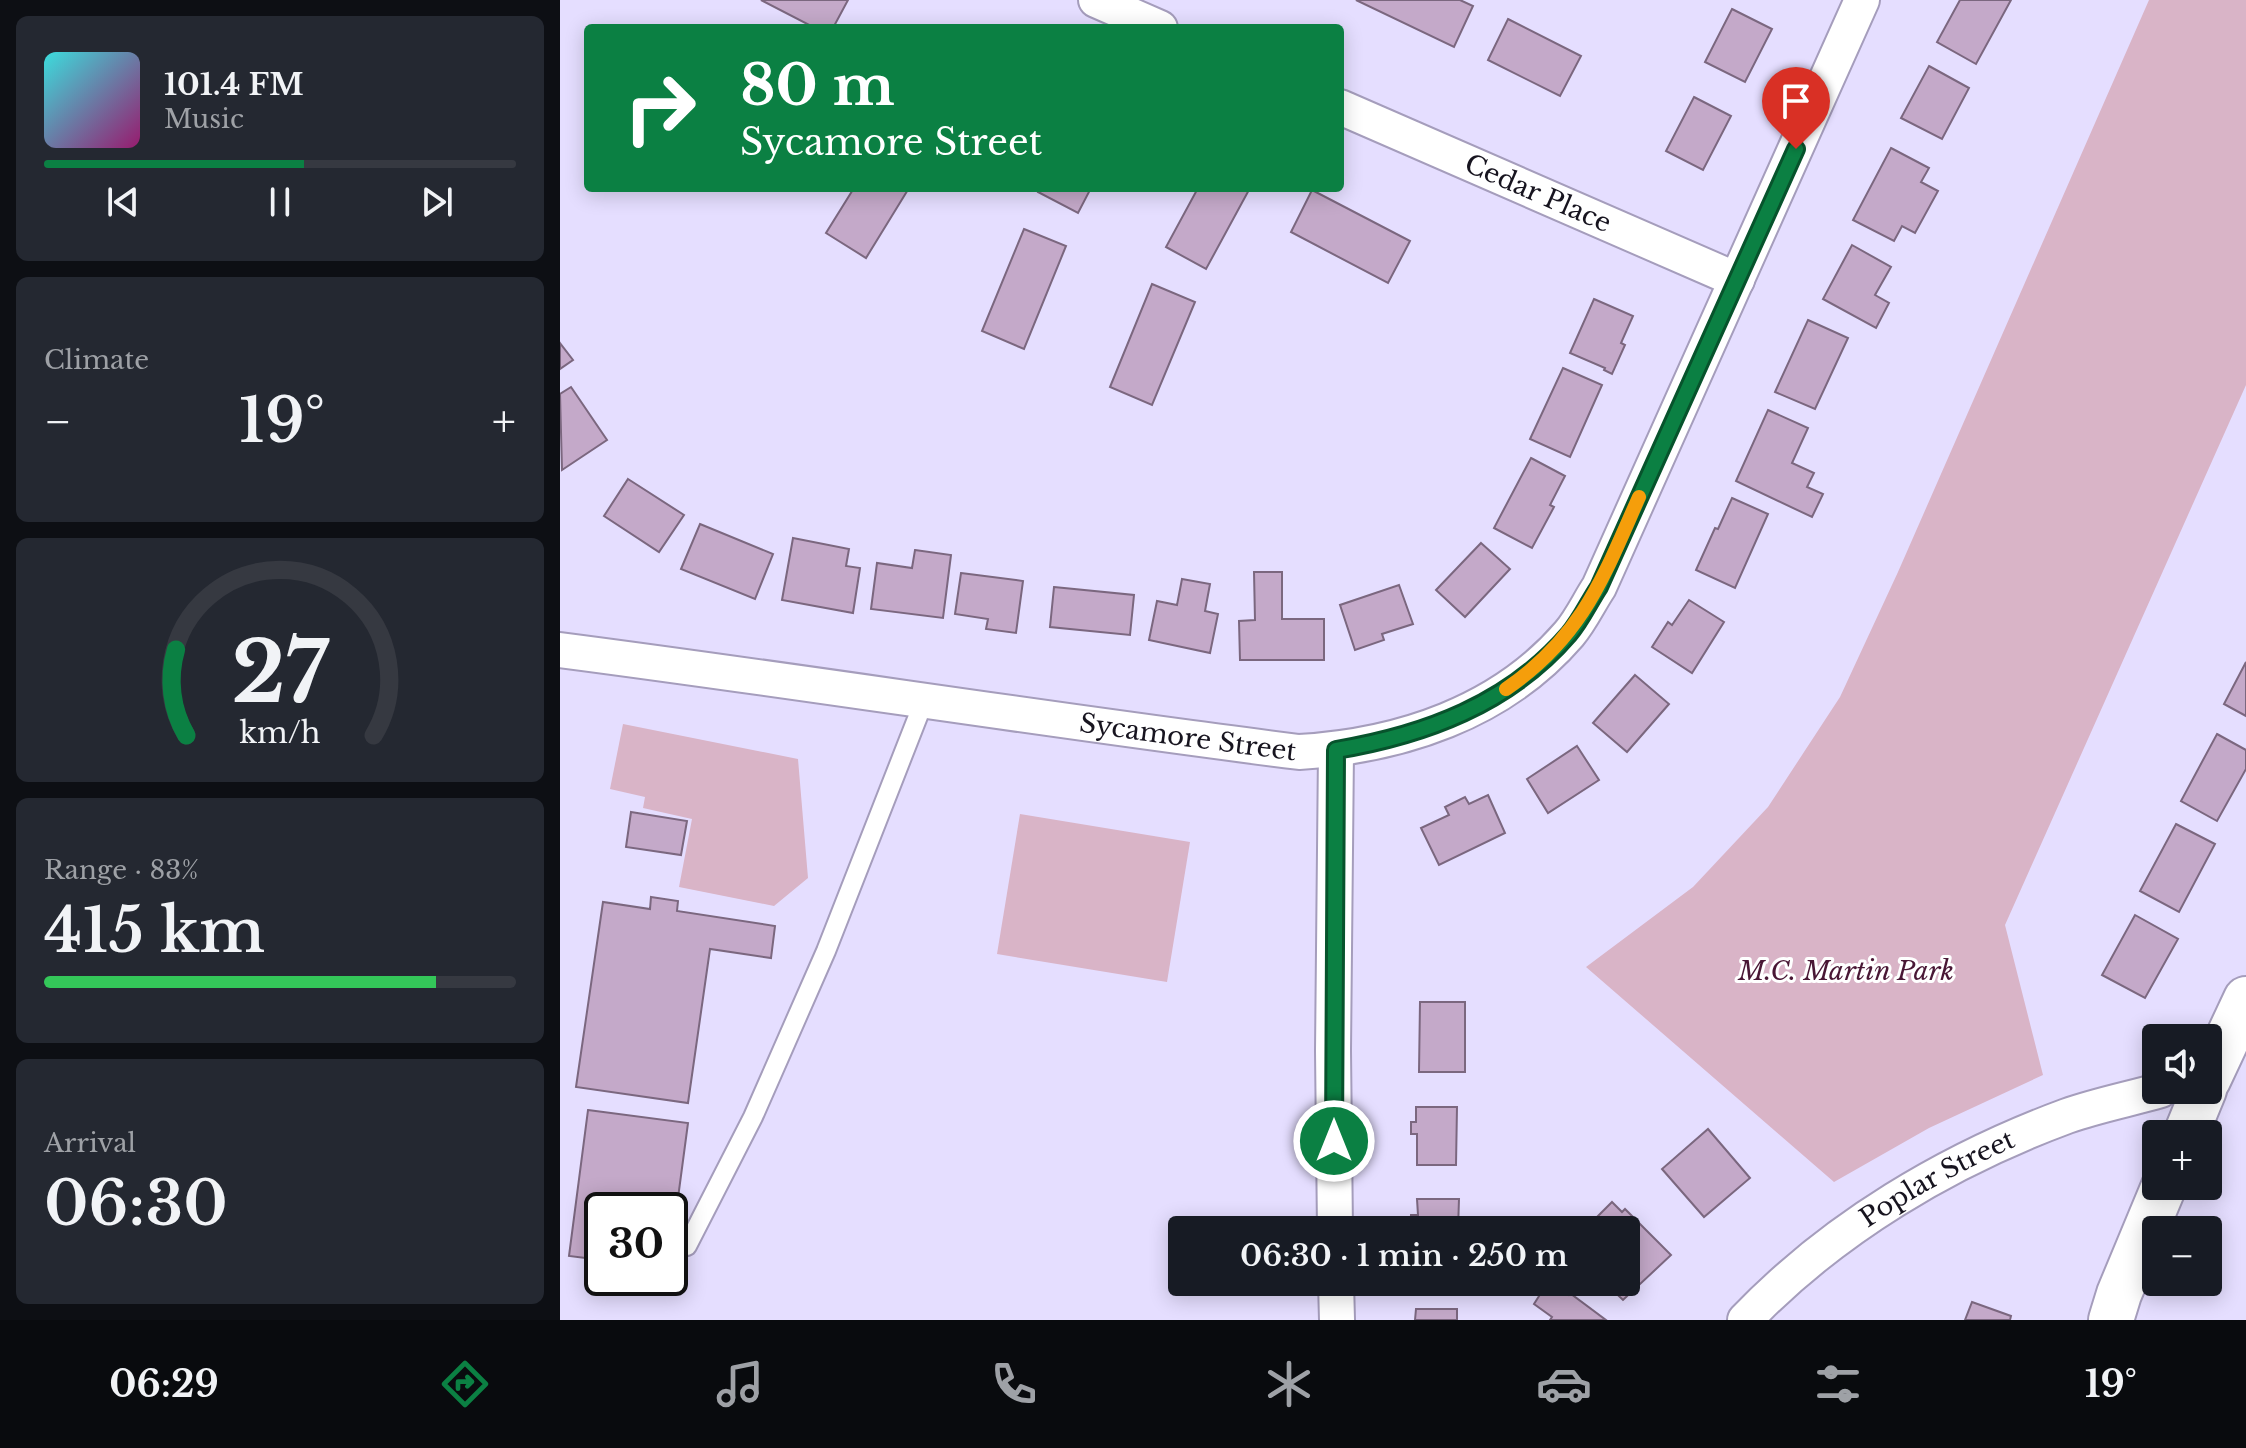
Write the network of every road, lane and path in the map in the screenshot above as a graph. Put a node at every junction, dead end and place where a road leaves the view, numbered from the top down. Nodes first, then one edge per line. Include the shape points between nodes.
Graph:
1 (1096, 0) edge
2 (1862, 0) edge
3 (1151, 24) edge
4 (1344, 109) edge
5 (1737, 280) junction
6 (560, 650) edge
7 (924, 701) junction
8 (1336, 750) junction
9 (2246, 999) edge
10 (2222, 1060) edge
11 (2142, 1095) edge
12 (2158, 1200) edge
13 (1335, 1216) edge
14 (688, 1244) edge
15 (1336, 1296) edge
16 (1337, 1320) edge
17 (1745, 1320) edge
18 (2111, 1320) edge

1 - 3 street
2 - 5 street, Sycamore Street
4 - 5 street, Cedar Place
5 - 8 street, Sycamore Street via 1599,587 1571,632 1534,670 1490,700 1427,729
6 - 7 street, Sycamore Street
7 - 8 street, Sycamore Street via 1299,752
7 - 14 lane via 826,951 753,1117
8 - 13 street
9 - 10 street
11 - 17 street, Poplar Street via 2068,1116 1895,1198 1828,1245
12 - 18 street
15 - 16 street

